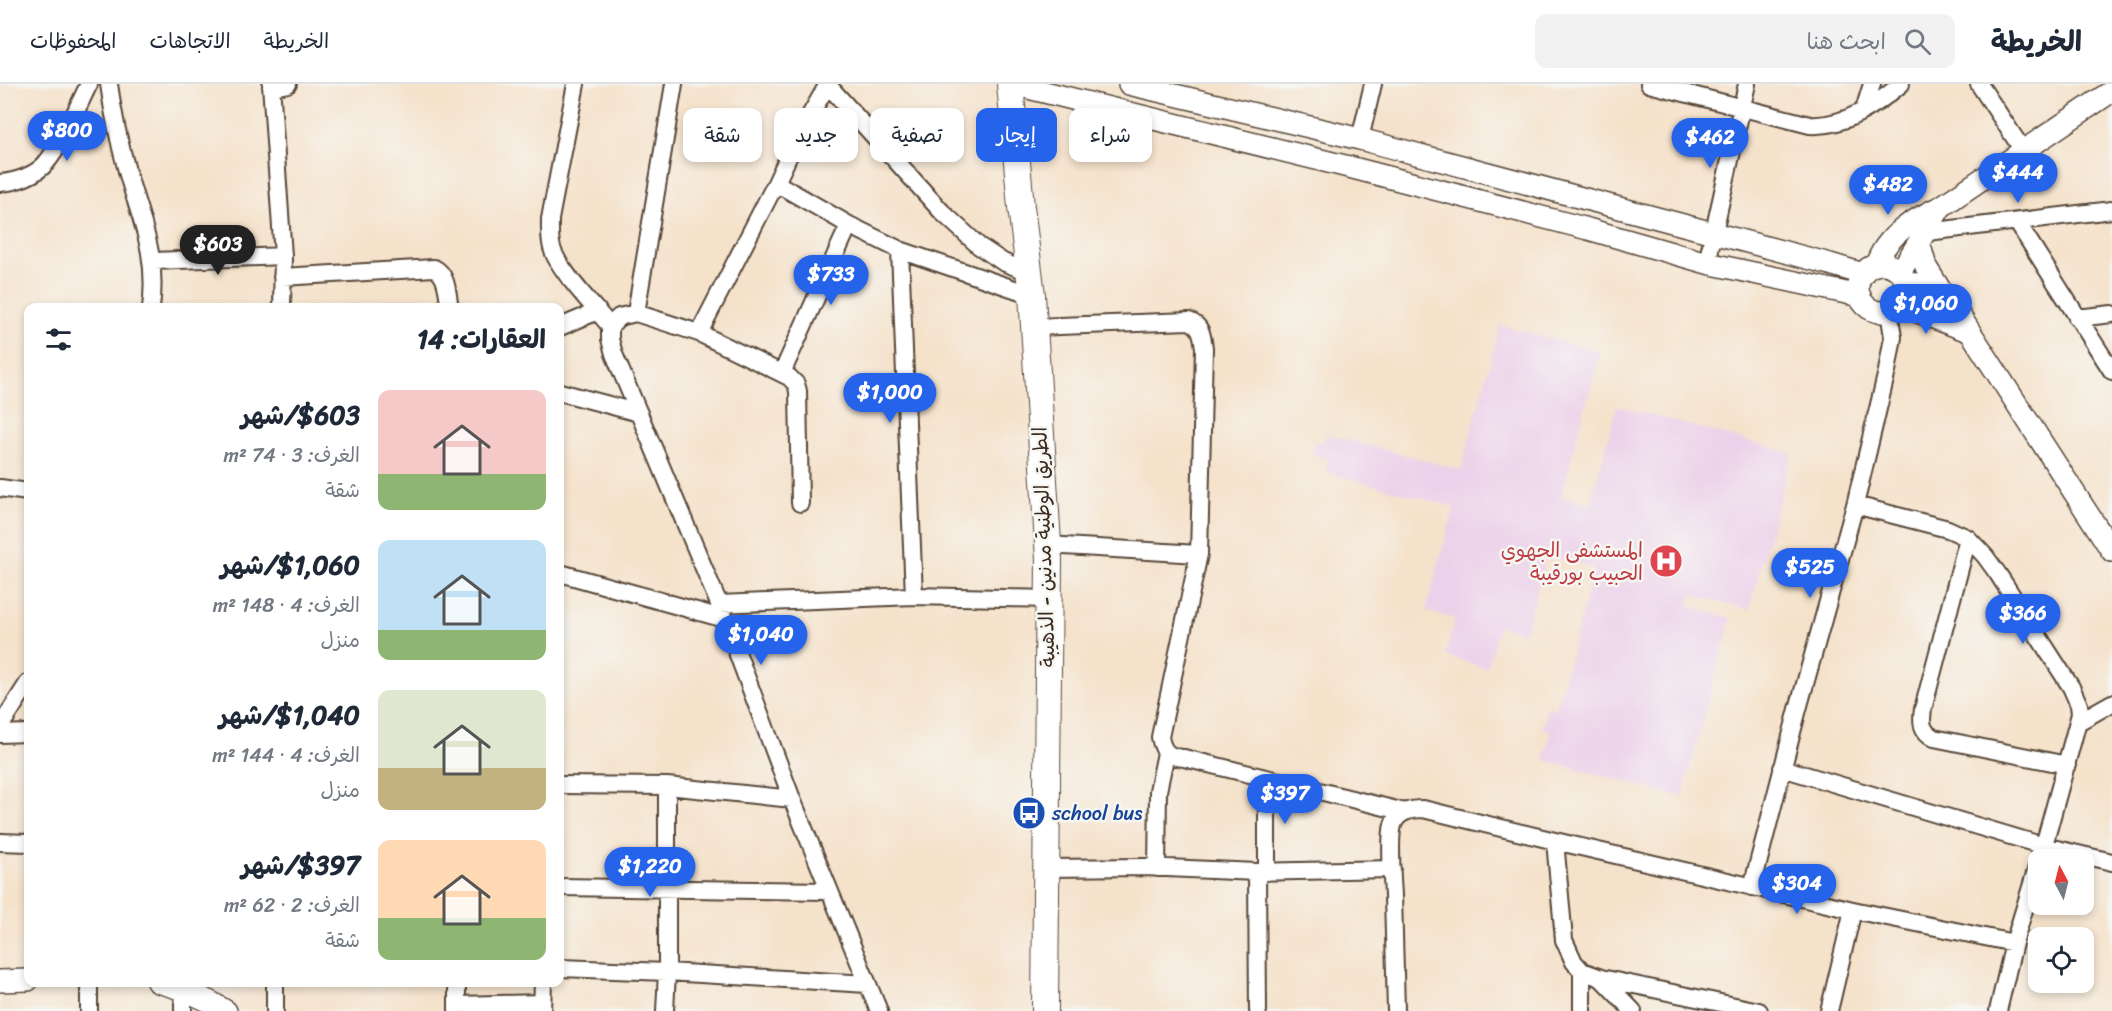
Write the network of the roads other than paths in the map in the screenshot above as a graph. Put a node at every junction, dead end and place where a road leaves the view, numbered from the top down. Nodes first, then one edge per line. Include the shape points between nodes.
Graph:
1 (89, 84) edge
2 (109, 84) edge
3 (576, 84) edge
4 (674, 84) edge
5 (828, 84) edge
6 (1011, 84) edge
7 (1129, 84) edge
8 (1373, 84) edge
9 (1649, 84) edge
10 (1747, 84) edge
11 (1872, 84) edge
12 (1901, 84) edge
13 (1980, 84) edge
14 (277, 85) edge
15 (2112, 91) edge
16 (1741, 106) junction
17 (1864, 110) junction
18 (1360, 139) junction
19 (2024, 152) junction
20 (0, 183) edge
21 (776, 183) junction
22 (1942, 207) junction
23 (2112, 210) edge
24 (2017, 222) junction
25 (849, 225) junction
26 (1714, 234) junction
27 (1923, 237) junction
28 (900, 250) junction
29 (283, 256) junction
30 (153, 261) junction
31 (1707, 262) junction
32 (1869, 269) junction
33 (282, 277) junction
34 (1903, 278) junction
35 (1030, 283) junction
36 (1860, 296) junction
37 (1947, 300) junction
38 (152, 303) edge
39 (282, 303) edge
40 (449, 303) edge
41 (1894, 308) junction
42 (598, 310) junction
43 (636, 313) junction
44 (2112, 314) edge
45 (2078, 318) junction
46 (564, 325) edge
47 (610, 326) junction
48 (1034, 327) junction
49 (1968, 331) junction
50 (699, 333) junction
51 (2112, 371) edge
52 (782, 373) junction
53 (564, 393) edge
54 (639, 413) junction
55 (0, 488) edge
56 (24, 491) edge
57 (800, 503) dead end
58 (1855, 505) junction
59 (1968, 538) junction
60 (1047, 545) junction
61 (2112, 551) edge
62 (1198, 554) junction
63 (564, 574) edge
64 (914, 596) junction
65 (1049, 599) junction
66 (722, 612) junction
67 (24, 689) edge
68 (2112, 703) edge
69 (2078, 722) junction
70 (0, 727) edge
71 (24, 733) edge
72 (0, 734) edge
73 (1166, 753) junction
74 (2067, 765) junction
75 (1782, 768) junction
76 (1267, 778) junction
77 (564, 785) edge
78 (667, 786) junction
79 (792, 799) junction
80 (1405, 812) junction
81 (1555, 841) junction
82 (0, 842) edge
83 (24, 843) edge
84 (2043, 849) edge
85 (2028, 852) edge
86 (2094, 860) edge
87 (2112, 862) edge
88 (1046, 868) junction
89 (1157, 868) junction
90 (1392, 870) junction
91 (1262, 872) junction
92 (564, 887) edge
93 (1752, 887) junction
94 (667, 888) junction
95 (829, 891) junction
96 (2028, 898) edge
97 (1853, 910) junction
98 (2014, 943) junction
99 (564, 968) edge
100 (1582, 971) junction
101 (667, 972) junction
102 (1601, 978) junction
103 (24, 980) edge
104 (0, 981) edge
105 (868, 984) junction
106 (89, 987) edge
107 (176, 987) edge
108 (275, 987) edge
109 (457, 987) edge
110 (543, 987) edge
111 (183, 989) junction
112 (542, 1007) edge
113 (457, 1008) edge
114 (89, 1011) edge
115 (183, 1011) edge
116 (226, 1011) edge
117 (275, 1011) edge
118 (665, 1011) edge
119 (879, 1011) edge
120 (1045, 1011) edge
121 (1258, 1011) edge
122 (1396, 1011) edge
123 (1582, 1011) edge
124 (1633, 1011) edge
125 (1759, 1011) edge
126 (1829, 1011) edge
127 (1998, 1011) edge

1 - 20 street via 46,164 30,175
2 - 30 street via 119,140
3 - 42 street via 550,219 550,238 562,268
4 - 43 street
5 - 21 street
5 - 35 street via 942,212 979,246
6 - 31 street via 1330,162
6 - 35 main road, الطريق الوطنية مدنين - الذهيبة
7 - 18 street
8 - 18 street
9 - 16 street
10 - 16 street
11 - 17 street
12 - 17 street
13 - 19 street
14 - 29 street
15 - 19 street
16 - 17 street via 1826,126
16 - 26 street
18 - 26 street
19 - 22 street
21 - 25 street
21 - 50 street
22 - 27 street
22 - 32 street via 1889,240
23 - 24 street
24 - 27 street
24 - 45 street
25 - 28 street
25 - 52 street
26 - 31 street
26 - 32 street via 1830,264
27 - 34 street
27 - 37 street via 1926,267
28 - 35 street
28 - 64 street
29 - 30 street
29 - 33 street
30 - 38 street
31 - 36 street
32 - 34 street via 1889,265
32 - 36 street via 1858,284
33 - 39 street
33 - 40 street via 434,268 445,280
34 - 37 street via 1927,285
34 - 41 street via 1906,295
35 - 48 main road, الطريق الوطنية مدنين - الذهيبة
36 - 41 street via 1872,310
37 - 49 street
41 - 49 street
41 - 58 street via 1892,350
42 - 46 street
42 - 47 street
43 - 47 street via 619,317
43 - 50 street
44 - 45 street
45 - 51 street
47 - 54 street via 614,354
48 - 60 main road, الطريق الوطنية مدنين - الذهيبة
48 - 62 street via 1189,321 1200,328 1204,348
49 - 61 street
50 - 52 street
52 - 57 street via 796,384 798,391
53 - 54 street
54 - 66 street
55 - 56 street
58 - 59 street via 1948,529
58 - 75 street
59 - 69 street via 1998,574 2071,687 2079,705
59 - 74 street via 1923,709 1924,730 1934,738
60 - 62 street
60 - 65 main road, الطريق الوطنية مدنين - الذهيبة
62 - 73 street via 1160,737
63 - 66 street
64 - 65 street
64 - 66 street
65 - 88 main road, الطريق الوطنية مدنين - الذهيبة
66 - 79 street
67 - 70 street
68 - 69 street
69 - 74 street
71 - 72 street
73 - 76 street
73 - 89 street via 1158,791
74 - 84 street
75 - 85 street
75 - 93 street
76 - 80 street
76 - 91 street
77 - 78 street
78 - 79 street
78 - 94 street
79 - 95 street
80 - 81 street via 1423,809
80 - 90 street via 1393,826
81 - 93 street
81 - 100 street via 1564,940
82 - 83 street
86 - 87 street
88 - 89 street
88 - 120 main road, الطريق الوطنية مدنين - الذهيبة
89 - 91 street
90 - 91 street
90 - 122 street
91 - 121 street
92 - 94 street
93 - 97 street
94 - 95 street
94 - 101 street
95 - 105 street
96 - 98 street
97 - 98 street
97 - 126 street
98 - 127 street
99 - 101 street
100 - 102 street
100 - 123 street
101 - 105 street
101 - 118 street
102 - 124 street
102 - 125 street
103 - 104 street
105 - 119 street
106 - 114 street
107 - 111 street
108 - 117 street
109 - 113 street
110 - 112 street
111 - 115 street
111 - 116 street
112 - 113 street

